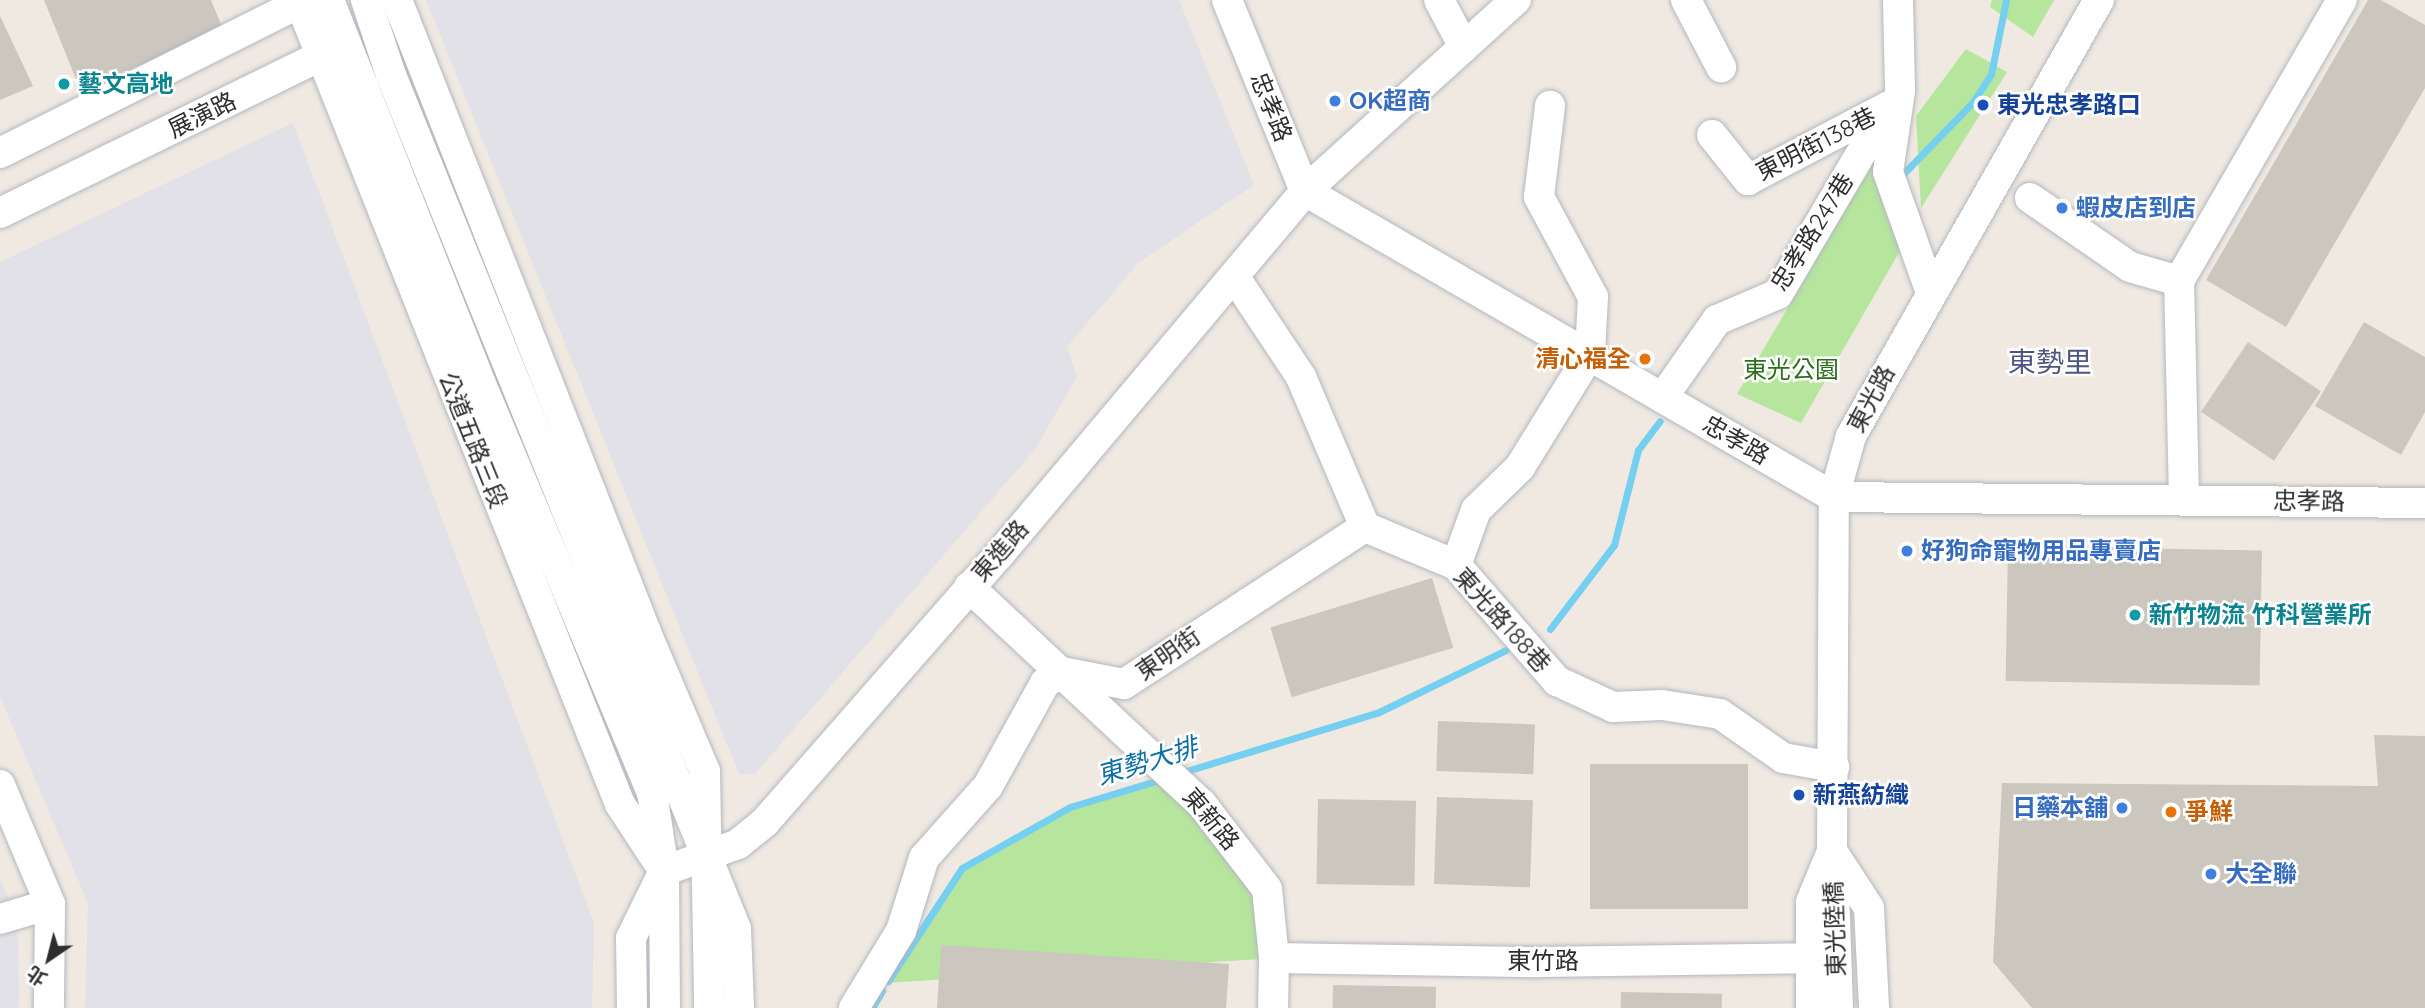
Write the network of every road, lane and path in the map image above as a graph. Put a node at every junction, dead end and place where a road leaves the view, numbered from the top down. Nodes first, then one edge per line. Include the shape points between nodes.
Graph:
1 (366, 0) edge
2 (1227, 0) edge
3 (1439, 0) edge
4 (1516, 0) edge
5 (1686, 0) edge
6 (2098, 0) edge
7 (2342, 0) edge
8 (308, 1) edge
9 (1897, 1) edge
10 (400, 8) edge
11 (376, 30) junction
12 (1464, 47) junction
13 (333, 50) junction
14 (1721, 67) dead end
15 (1893, 104) junction
16 (1550, 106) dead end
17 (1712, 135) dead end
18 (0, 153) edge
19 (1306, 191) junction
20 (2029, 198) dead end
21 (0, 213) edge
22 (1234, 276) junction
23 (2179, 281) junction
24 (1930, 290) junction
25 (1590, 354) junction
26 (1663, 397) junction
27 (1834, 497) junction
28 (2184, 498) junction
29 (2425, 503) edge
30 (1365, 527) junction
31 (1456, 565) junction
32 (969, 587) junction
33 (1062, 672) junction
34 (1834, 767) junction
35 (0, 785) edge
36 (1832, 850) junction
37 (707, 857) junction
38 (664, 871) junction
39 (50, 904) junction
40 (0, 919) edge
41 (1274, 958) junction
42 (1811, 958) junction
43 (49, 1008) edge
44 (632, 1008) edge
45 (665, 1008) edge
46 (709, 1008) edge
47 (739, 1008) edge
48 (854, 1008) edge
49 (1273, 1008) edge
50 (1811, 1008) edge
51 (1838, 1008) edge
52 (1874, 1008) edge

1 - 11 street
2 - 19 street, 忠孝路
3 - 12 street
4 - 12 street
5 - 14 street
6 - 24 street, 東光路
7 - 23 street
8 - 13 street, 公道五路三段
8 - 18 street
9 - 15 street, 東明街138巷
10 - 11 street, 展演路
10 - 37 street via 705,771
11 - 13 street, 展演路
11 - 37 street
12 - 19 street
13 - 21 street, 展演路
13 - 38 street, 公道五路三段 via 480,383 652,792
15 - 17 street, 東明街138巷 via 1748,180
15 - 24 street, 東明街138巷 via 1888,172
15 - 26 street, 忠孝路247巷 via 1779,294 1717,320
16 - 25 street via 1539,197 1593,297
19 - 22 street, 東進路
19 - 25 street, 忠孝路
20 - 23 street via 2130,267
22 - 30 street via 1301,377
22 - 32 street, 東進路
23 - 28 street
24 - 27 street, 東光路 via 1850,436
25 - 26 street, 忠孝路
25 - 31 street via 1520,467 1476,510
26 - 27 street, 忠孝路
27 - 28 street, 忠孝路
27 - 34 street, 東光路
28 - 29 street, 忠孝路
30 - 31 street, 東光路188巷
30 - 33 street, 東明街 via 1124,684
31 - 34 street, 東光路188巷 via 1558,681 1613,707 1661,705 1720,713 1783,758
32 - 33 street, 東新路
32 - 37 street, 東進路 via 765,822 738,844
33 - 41 street, 東新路 via 1201,803 1267,889
33 - 48 street via 1036,694 1017,739 988,786 924,858 901,931
34 - 36 street, 東光路
35 - 39 street
36 - 42 street, 東光路 via 1811,902
36 - 51 street, 東光陸橋
36 - 52 street via 1869,908
37 - 38 street, 東進路
37 - 46 street
37 - 47 street via 736,929
38 - 44 street via 631,938
38 - 45 street, 公道五路三段
39 - 40 street
39 - 43 street
41 - 42 street, 東竹路 via 1539,962
41 - 49 street, 東新路
42 - 50 street, 東光路

